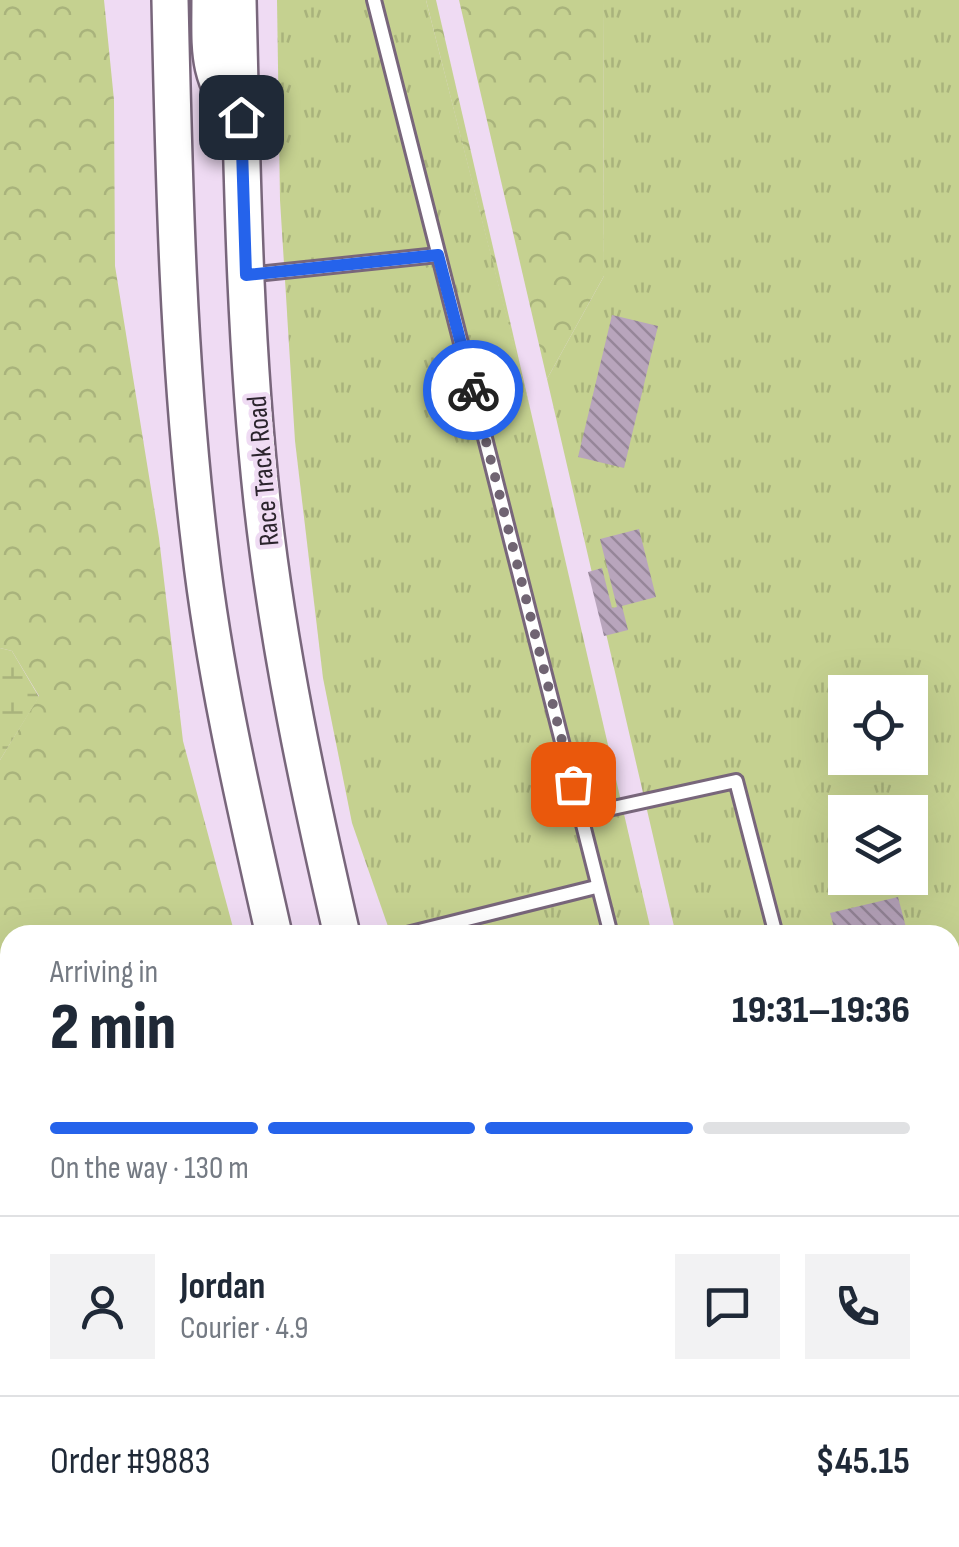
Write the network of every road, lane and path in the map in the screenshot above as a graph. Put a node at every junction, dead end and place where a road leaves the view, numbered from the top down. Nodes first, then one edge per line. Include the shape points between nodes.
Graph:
1 (170, 0) edge
2 (210, 0) edge
3 (238, 0) edge
4 (374, 0) edge
5 (241, 117) junction
6 (438, 255) junction
7 (246, 275) junction
8 (581, 815) junction
9 (596, 887) junction
10 (272, 925) edge
11 (340, 925) edge
12 (443, 925) edge
13 (607, 925) edge
14 (773, 925) edge

1 - 10 main road via 200,546 219,678
2 - 5 main road via 211,69
3 - 5 main road, Race Track Road
4 - 6 lane
5 - 7 main road, Race Track Road
6 - 7 lane
6 - 8 lane
7 - 11 main road, Race Track Road via 262,500 278,616
8 - 9 lane
8 - 14 lane via 736,781
9 - 12 lane
9 - 13 lane

